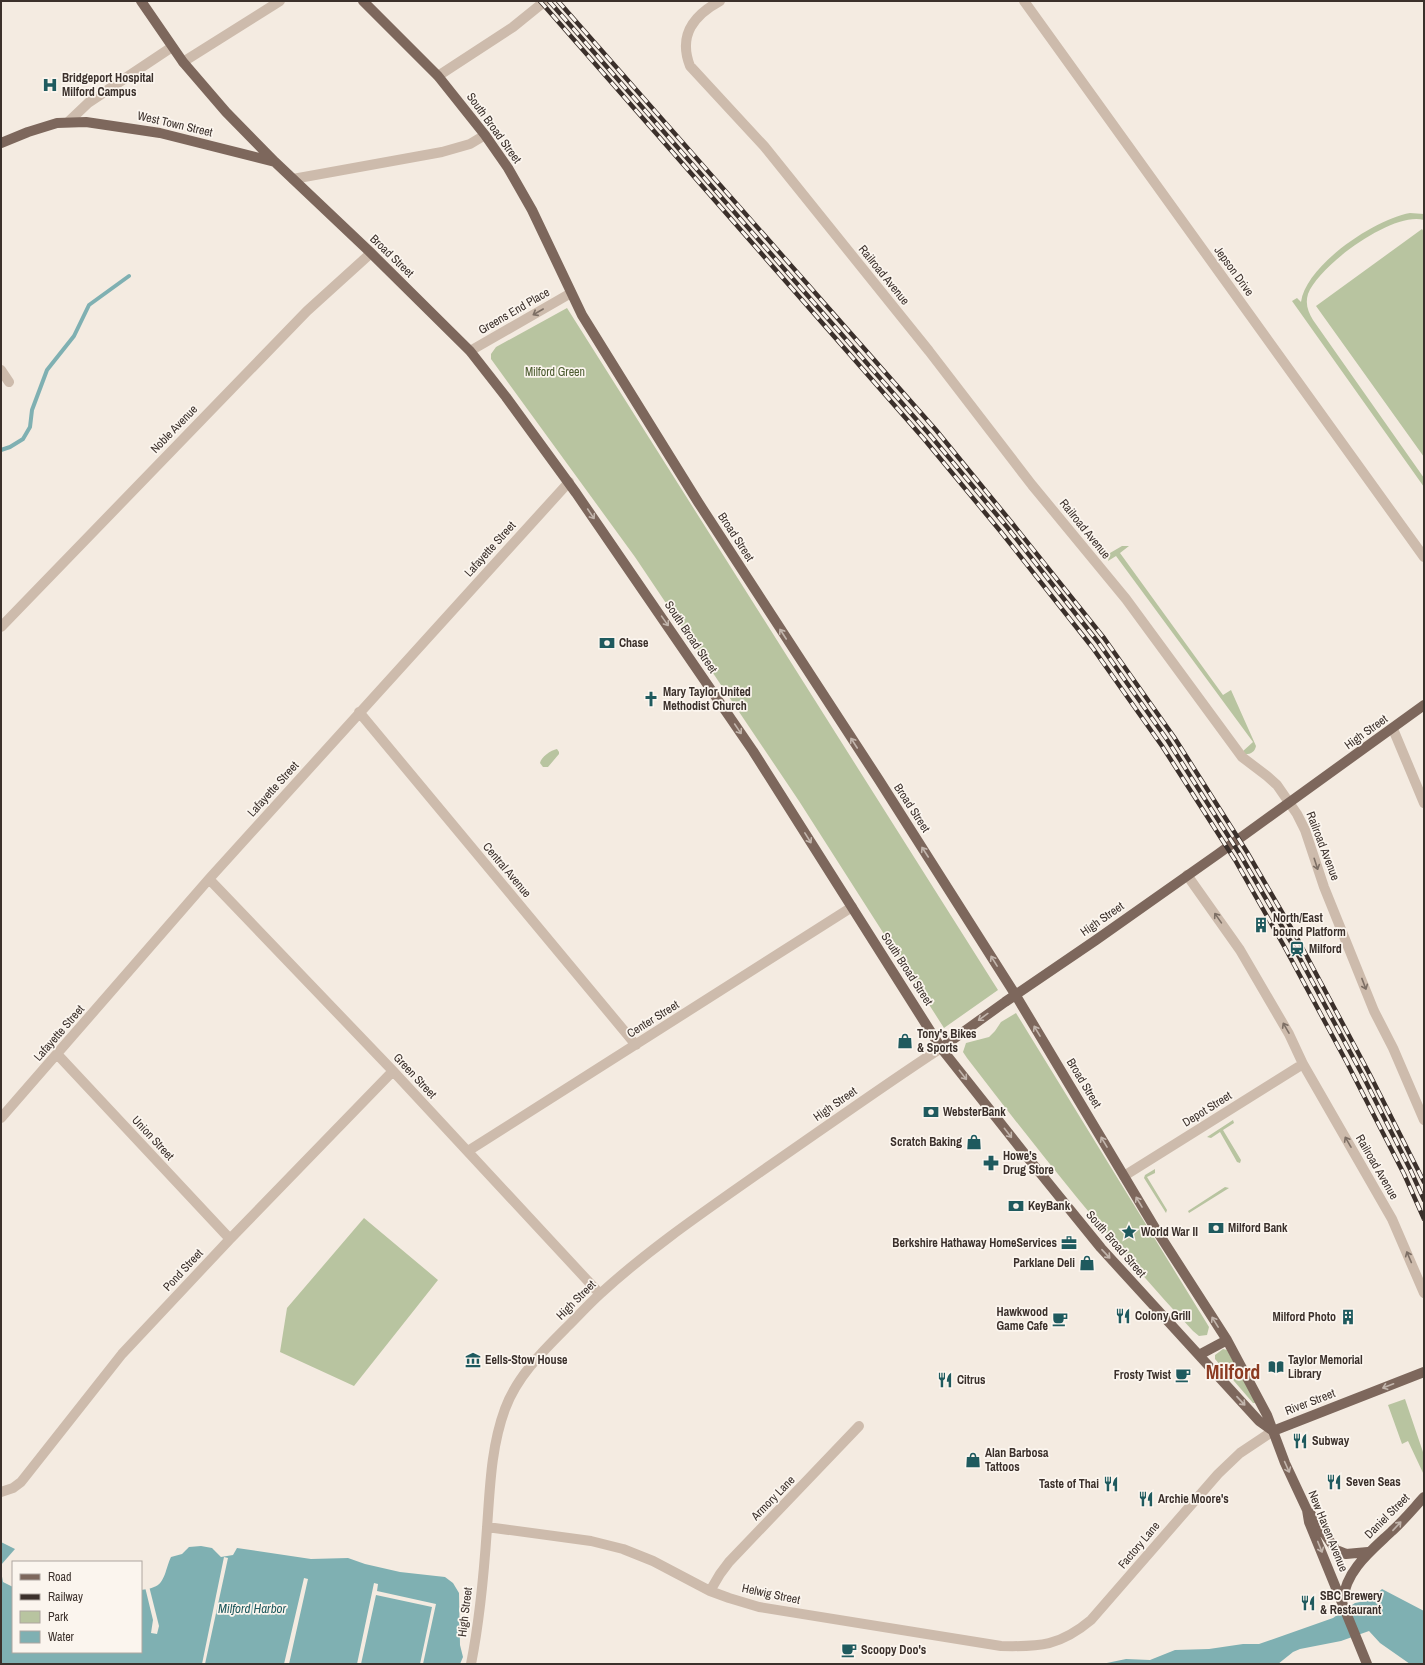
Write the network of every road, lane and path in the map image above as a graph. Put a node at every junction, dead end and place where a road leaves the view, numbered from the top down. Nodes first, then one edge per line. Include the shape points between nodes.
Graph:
1 (141, 1) edge
2 (280, 1) edge
3 (363, 1) edge
4 (545, 1) edge
5 (720, 1) edge
6 (1024, 1) edge
7 (172, 47) junction
8 (183, 62) junction
9 (438, 76) junction
10 (68, 122) junction
11 (485, 135) junction
12 (1, 143) edge
13 (275, 162) junction
14 (293, 179) junction
15 (371, 253) junction
16 (571, 293) junction
17 (470, 351) junction
18 (1, 370) edge
19 (9, 382) dead end
20 (568, 482) junction
21 (1424, 557) edge
22 (1, 627) edge
23 (1424, 706) edge
24 (359, 712) junction
25 (1393, 729) junction
26 (1290, 802) junction
27 (1424, 803) edge
28 (1187, 874) junction
29 (209, 879) junction
30 (852, 907) junction
31 (1015, 994) junction
32 (636, 1045) junction
33 (941, 1048) junction
34 (57, 1054) junction
35 (1303, 1064) junction
36 (393, 1071) junction
37 (1, 1118) edge
38 (1424, 1120) edge
39 (468, 1151) junction
40 (1124, 1176) junction
41 (230, 1239) junction
42 (1424, 1293) edge
43 (600, 1294) junction
44 (1227, 1340) junction
45 (1199, 1355) junction
46 (1424, 1372) edge
47 (859, 1426) dead end
48 (1273, 1431) junction
49 (1, 1492) edge
50 (1424, 1497) edge
51 (1307, 1510) junction
52 (487, 1527) junction
53 (1368, 1552) junction
54 (710, 1590) junction
55 (1344, 1605) junction
56 (1059, 1641) joint
57 (471, 1664) edge
58 (1367, 1664) edge

1 - 7 main road, Broad Street
2 - 8 street
3 - 9 main road, South Broad Street
4 - 9 street via 513,27
5 - 26 street, Railroad Avenue via 699,14 689,31 687,56 693,70 764,146 924,345 1032,485 1126,599 1242,757 1277,785
6 - 21 street, Jepson Drive
7 - 8 main road, Broad Street
7 - 10 street via 88,103
8 - 13 main road, Broad Street via 226,112
9 - 11 main road, South Broad Street
10 - 12 main road, West Town Street via 28,132
10 - 13 main road, West Town Street via 104,124 160,133
11 - 14 street via 470,144 442,152
11 - 16 main road, South Broad Street via 520,189
13 - 14 main road, Broad Street
14 - 15 main road, Broad Street
15 - 17 main road, Broad Street
15 - 22 street, Noble Avenue via 307,311
16 -> 17 street, Greens End Place
31 -> 16 main road, Broad Street via 698,502 582,315
17 - 20 main road, Broad Street
18 - 19 street
20 - 24 street, Lafayette Street
20 -> 30 main road, South Broad Street via 749,745
23 - 25 main road, High Street
24 - 29 street, Lafayette Street
24 - 32 street, Central Avenue
25 - 26 main road, High Street
25 - 27 street
26 - 28 main road, High Street
26 -> 38 street, Railroad Avenue via 1305,830 1324,887 1374,1011
28 - 31 main road, High Street via 1096,940
35 -> 28 street, Railroad Avenue via 1289,1034 1240,950
29 - 34 street, Lafayette Street
29 - 36 street, Green Street
30 - 32 street, Center Street
30 - 33 main road, South Broad Street
31 -> 33 main road, High Street
40 -> 31 main road, Broad Street
32 - 39 street, Center Street
33 - 43 street, High Street via 696,1218
33 -> 45 main road, South Broad Street via 1101,1248
34 - 37 street, Lafayette Street
34 - 41 street, Union Street
35 - 40 street, Depot Street
42 -> 35 street, Railroad Avenue via 1392,1219
36 - 39 street, Green Street
36 - 41 street, Pond Street
39 - 43 street, Green Street
44 -> 40 main road, Broad Street
41 - 49 street, Pond Street via 122,1354 21,1482
43 - 52 street, High Street via 536,1360 509,1398 492,1460
44 - 45 main road
44 - 48 main road, Broad Street
45 -> 48 main road, South Broad Street via 1260,1421
46 -> 48 main road, River Street
47 - 54 street, Armory Lane via 729,1562
48 -> 51 main road, New Haven Avenue
48 - 56 street, Factory Lane via 1229,1463 1091,1620 1077,1632
53 -> 50 main road, Daniel Street
51 - 53 main road, Daniel Street via 1336,1550 1346,1554
51 -> 55 main road, New Haven Avenue via 1309,1522
52 - 54 street, Helwig Street via 591,1541 623,1549 654,1561
52 - 57 street, High Street
53 - 55 main road, Daniel Street via 1348,1579
54 - 56 street, Helwig Street via 744,1603 784,1612 1000,1646 1040,1645
55 - 58 main road, New Haven Avenue

